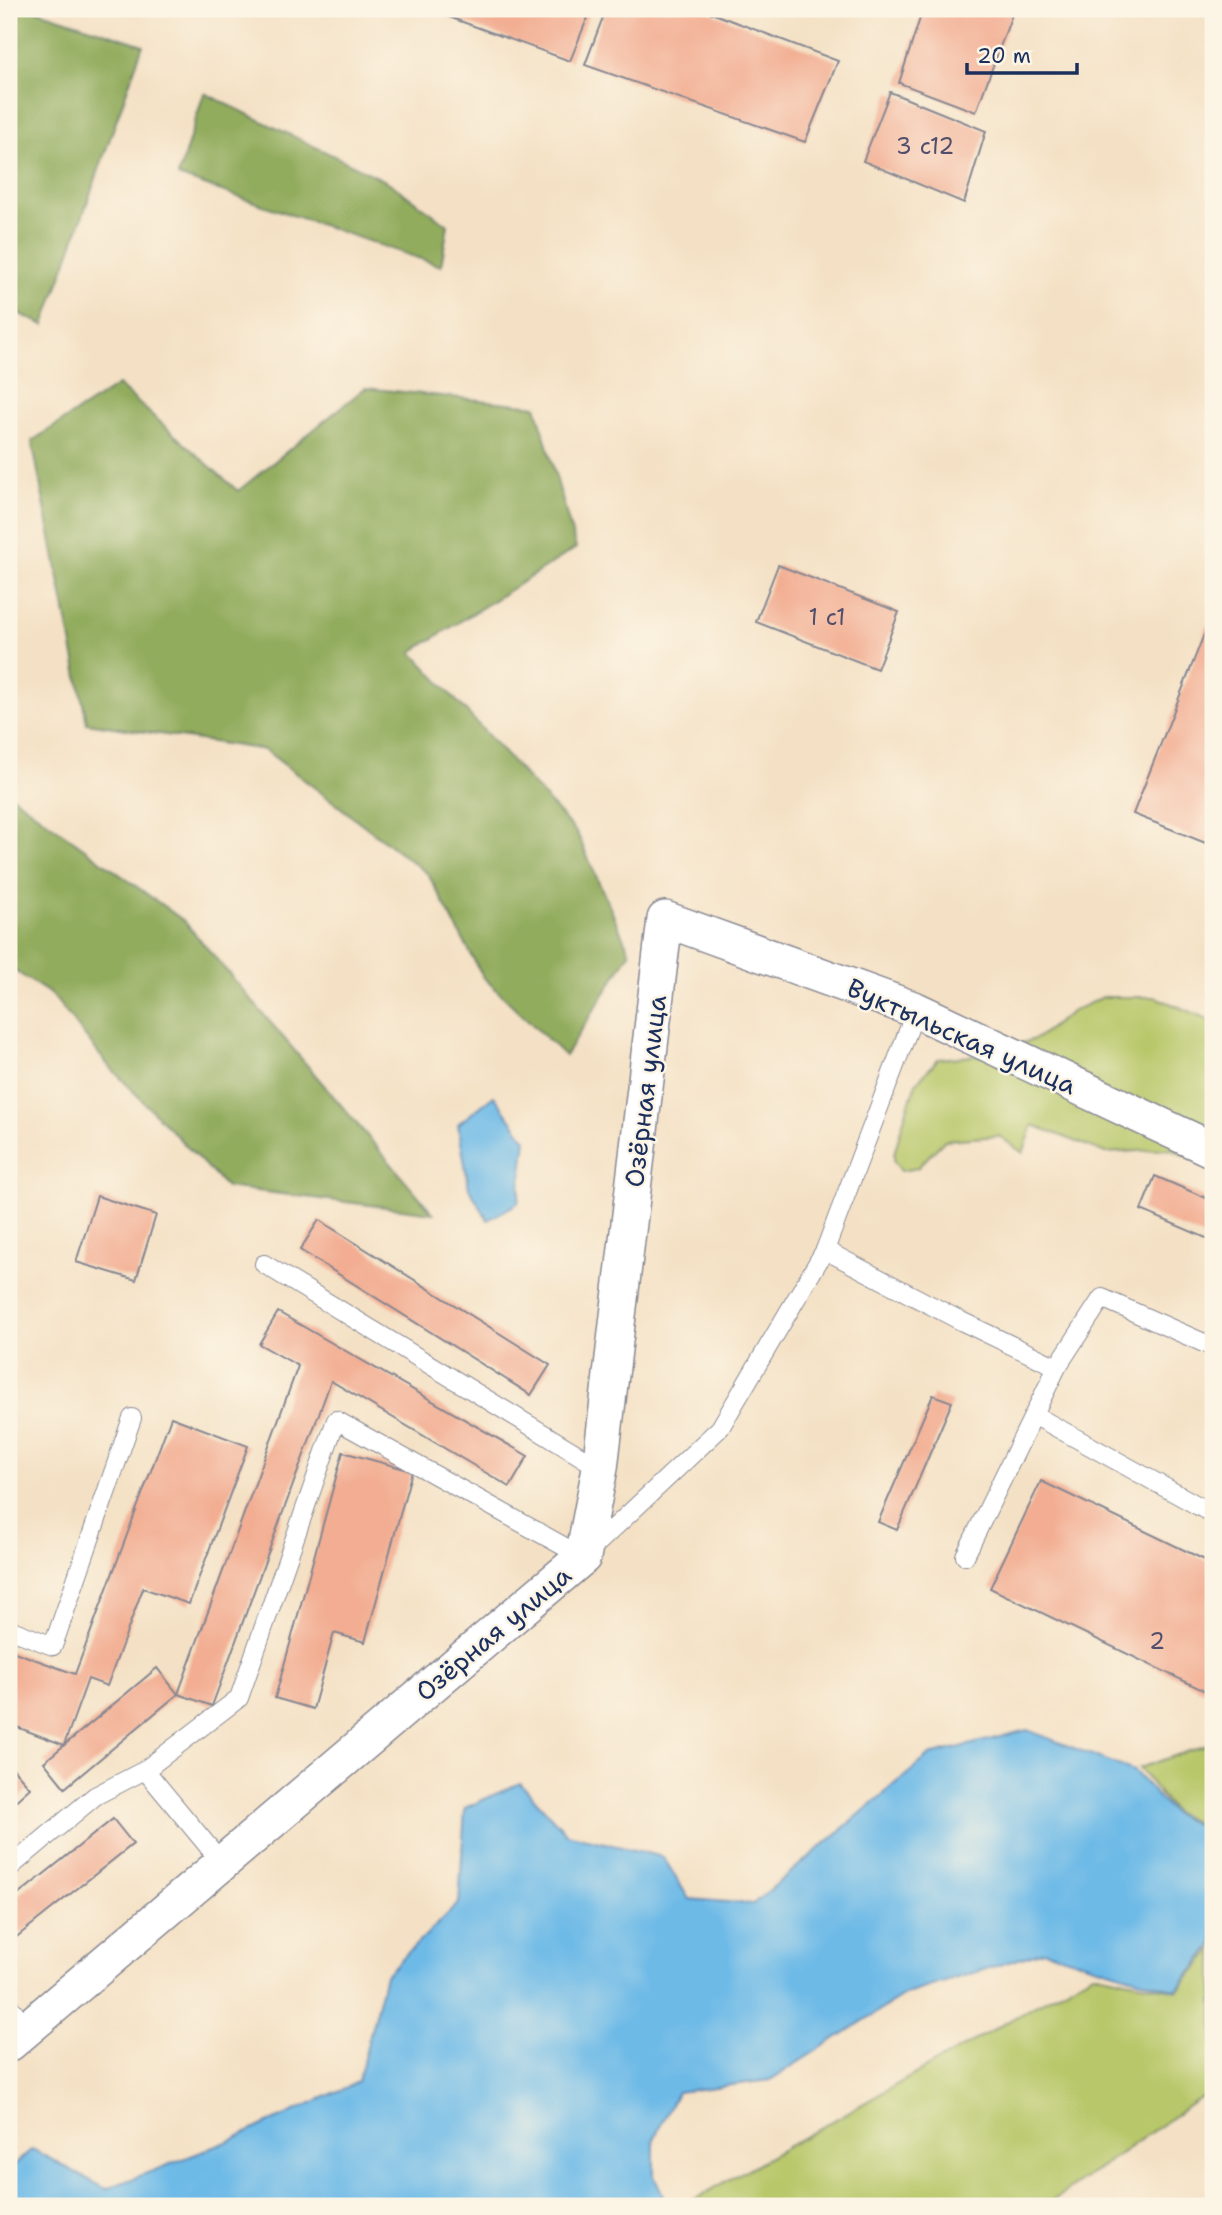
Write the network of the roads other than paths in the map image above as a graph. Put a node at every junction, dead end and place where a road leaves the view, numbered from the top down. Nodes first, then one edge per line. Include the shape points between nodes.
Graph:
1 (666, 919) joint
2 (916, 1010) junction
3 (1213, 1150) edge
4 (825, 1250) junction
5 (264, 1264) dead end
6 (1213, 1346) edge
7 (1057, 1367) junction
8 (1034, 1415) junction
9 (132, 1418) dead end
10 (600, 1468) junction
11 (1213, 1514) edge
12 (583, 1556) junction
13 (965, 1556) dead end
14 (9, 1629) edge
15 (145, 1770) junction
16 (222, 1863) junction
17 (9, 1868) edge
18 (15, 2026) edge

1 - 2 street, Вуктыльская улица
1 - 10 street, Озёрная улица
2 - 3 street, Вуктыльская улица
2 - 4 lane
4 - 7 lane
4 - 12 lane via 720,1428
5 - 10 lane
6 - 7 lane via 1102,1298
7 - 8 lane
8 - 11 lane
8 - 13 lane
9 - 14 lane via 53,1646
10 - 12 street, Озёрная улица
12 - 15 lane via 336,1420 239,1698
12 - 16 street, Озёрная улица
15 - 16 lane
15 - 17 lane via 95,1796
16 - 18 street, Озёрная улица

